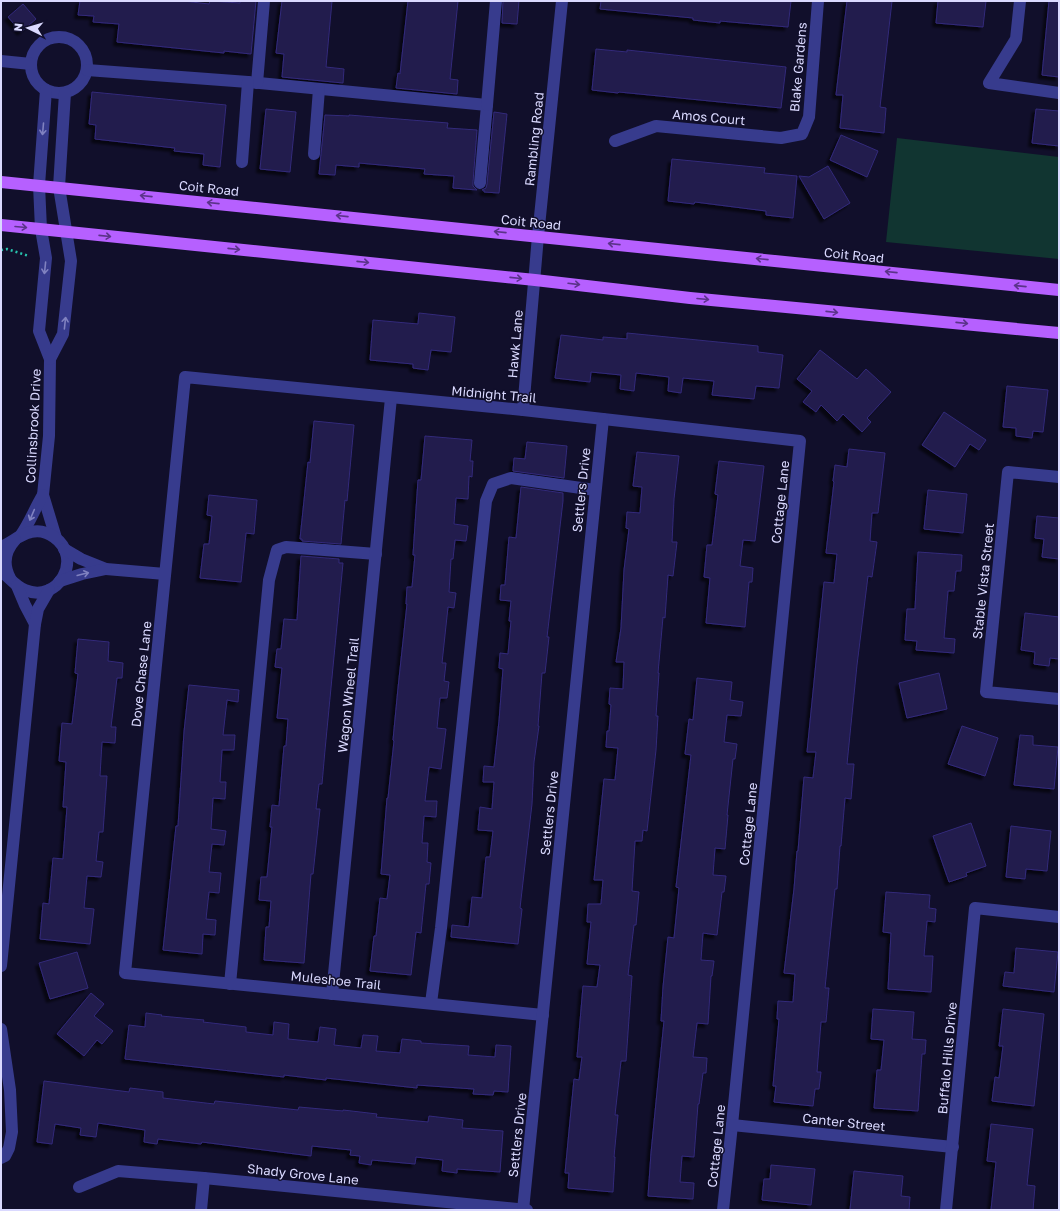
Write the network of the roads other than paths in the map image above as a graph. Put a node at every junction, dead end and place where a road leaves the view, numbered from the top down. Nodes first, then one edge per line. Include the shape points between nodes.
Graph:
1 (264, 1) edge
2 (496, 1) edge
3 (562, 1) edge
4 (818, 1) edge
5 (1020, 1) edge
6 (1, 61) edge
7 (31, 64) junction
8 (87, 70) junction
9 (252, 83) junction
10 (320, 89) junction
11 (46, 90) junction
12 (65, 93) junction
13 (1059, 94) edge
14 (487, 105) junction
15 (802, 134) joint
16 (615, 141) dead end
17 (314, 154) dead end
18 (242, 162) dead end
19 (1, 182) edge
20 (480, 183) dead end
21 (39, 185) junction
22 (59, 187) junction
23 (1, 225) edge
24 (41, 229) junction
25 (66, 232) junction
26 (538, 236) junction
27 (535, 280) junction
28 (1059, 290) edge
29 (1059, 333) edge
30 (50, 359) junction
31 (185, 377) joint
32 (391, 398) junction
33 (523, 410) junction
34 (603, 419) junction
35 (800, 441) joint
36 (1059, 477) edge
37 (595, 490) junction
38 (43, 495) junction
39 (19, 536) junction
40 (60, 543) junction
41 (1, 547) edge
42 (376, 554) junction
43 (106, 569) junction
44 (1, 571) edge
45 (165, 574) junction
46 (14, 583) junction
47 (55, 586) junction
48 (36, 624) junction
49 (1059, 700) edge
50 (1059, 916) edge
51 (1, 966) edge
52 (125, 973) joint
53 (230, 984) junction
54 (332, 994) junction
55 (431, 1003) junction
56 (543, 1015) junction
57 (1, 1029) edge
58 (732, 1125) junction
59 (953, 1147) junction
60 (3, 1157) edge
61 (204, 1178) junction
62 (79, 1188) dead end
63 (201, 1210) edge
64 (523, 1210) edge
65 (527, 1210) edge
66 (723, 1210) edge
67 (946, 1210) edge

1 - 9 street
2 - 14 street
3 - 26 street, Rambling Road
4 - 15 street, Blake Gardens via 809,117
5 - 13 street via 1016,39 989,83
6 - 7 street
7 - 8 street via 36,48 42,42 58,36 75,40 88,62
7 - 11 street via 34,78
8 - 9 street
8 - 12 street via 80,85
9 - 10 street
9 - 18 street
10 - 14 street
10 - 17 street
11 - 12 street
11 -> 21 street, Collinsbrook Drive
12 - 22 street, Collinsbrook Drive
14 - 20 street
15 - 16 street, Amos Court via 781,138 656,126
19 - 21 main road, Coit Road
21 - 22 main road, Coit Road
21 - 24 street, Collinsbrook Drive
22 - 25 street, Collinsbrook Drive
26 -> 22 main road, Coit Road
23 -> 24 main road
24 - 25 main road
24 -> 30 street, Collinsbrook Drive via 46,258 39,331
25 -> 27 main road
30 -> 25 street, Collinsbrook Drive via 64,334 71,260
26 - 27 street, Rambling Road
28 -> 26 main road, Coit Road
27 -> 29 main road via 690,298
27 - 33 street, Hawk Lane
30 - 38 street, Collinsbrook Drive via 49,436
31 - 32 street, Midnight Trail
31 - 45 street, Dove Chase Lane
32 - 33 street, Midnight Trail
32 - 42 street, Wagon Wheel Trail
33 - 34 street, Midnight Trail
34 - 35 street, Midnight Trail
34 - 37 street, Settlers Drive
35 - 58 street, Cottage Lane
36 - 49 street, Stable Vista Street via 1008,472 986,692
37 - 55 street via 511,478 493,484 486,501
37 - 56 street, Settlers Drive
38 -> 39 street, Collinsbrook Drive
38 - 40 street, Collinsbrook Drive
39 - 40 street via 32,531 42,531
39 - 41 street
39 - 46 street, Collinsbrook Drive via 10,546 6,557 6,569
40 - 43 street via 81,559
40 - 47 street, Collinsbrook Drive via 67,557 67,567
42 - 53 street via 286,547 277,550 269,580
42 - 54 street, Wagon Wheel Trail
43 - 45 street
47 -> 43 street via 82,574
44 - 46 street
45 - 52 street, Dove Chase Lane
46 - 47 street via 24,590 33,592 41,592
46 - 48 street, Collinsbrook Drive
47 - 48 street, Collinsbrook Drive via 38,609
48 - 51 street, Collinsbrook Drive
50 - 59 street, Buffalo Hills Drive via 975,908
52 - 53 street, Muleshoe Trail
53 - 54 street, Muleshoe Trail
54 - 55 street, Muleshoe Trail
55 - 56 street, Muleshoe Trail
56 - 64 street, Settlers Drive
57 - 60 street via 10,1090 12,1132 9,1148
58 - 59 street, Canter Street
58 - 66 street, Cottage Lane
59 - 67 street, Buffalo Hills Drive
61 - 62 street, Shady Grove Lane via 118,1171
61 - 63 street
61 - 64 street, Shady Grove Lane
64 - 65 street, Shady Grove Lane

